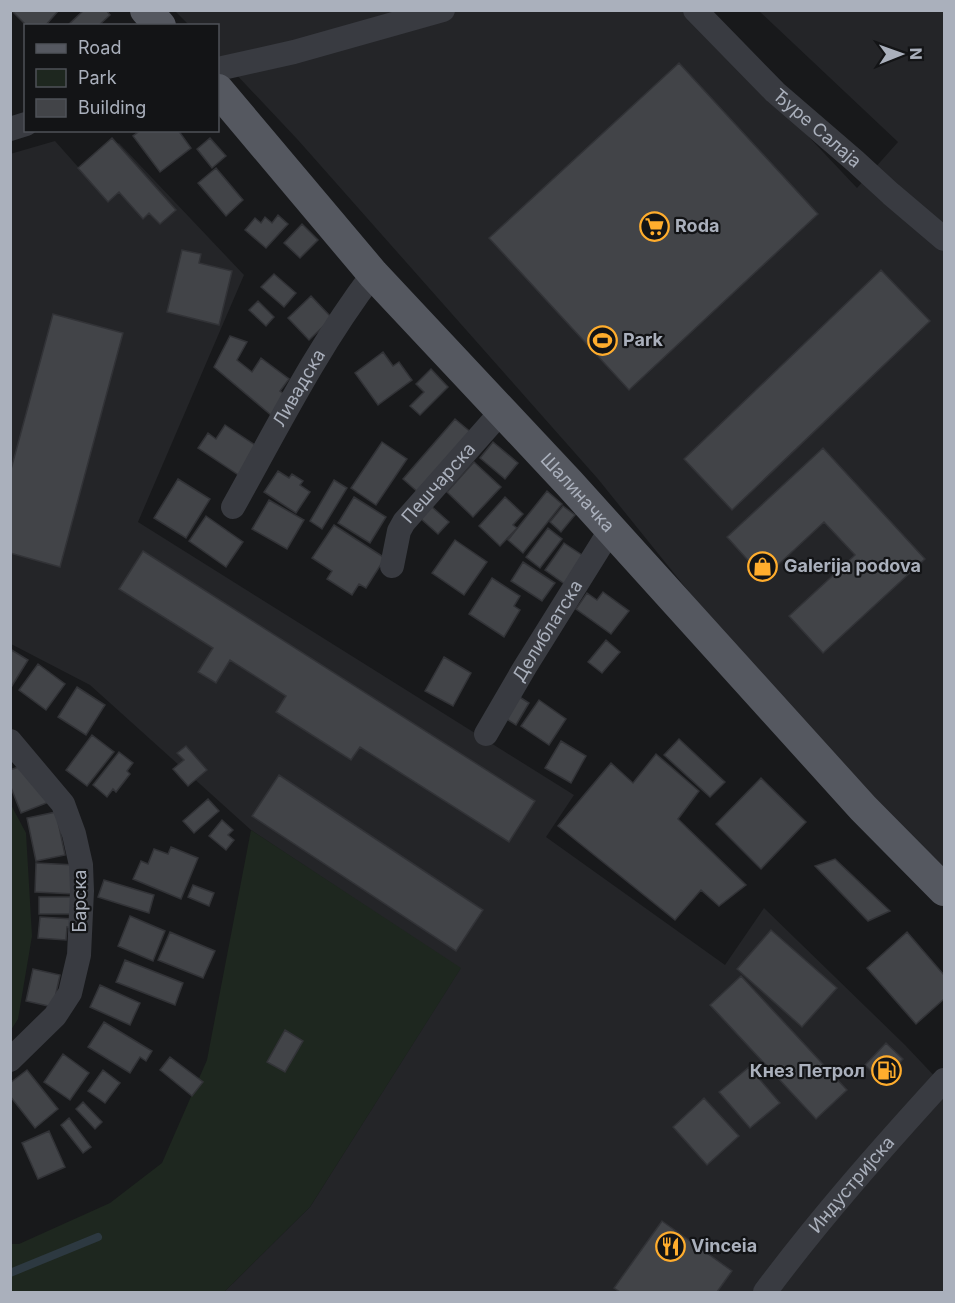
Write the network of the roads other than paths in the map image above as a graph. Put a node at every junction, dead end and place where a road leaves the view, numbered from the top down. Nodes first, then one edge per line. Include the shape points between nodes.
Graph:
1 (146, 10) edge
2 (443, 10) edge
3 (695, 10) edge
4 (158, 24) edge
5 (219, 69) edge
6 (219, 91) edge
7 (945, 238) edge
8 (373, 274) junction
9 (502, 411) junction
10 (233, 507) dead end
11 (611, 529) junction
12 (392, 566) dead end
13 (486, 734) dead end
14 (10, 741) edge
15 (945, 890) edge
16 (10, 1060) edge
17 (945, 1080) edge
18 (765, 1293) edge

1 - 4 main road
2 - 5 street
3 - 7 street, Ђуре Салаја via 775,92
6 - 8 main road, Шалиначка
8 - 9 main road, Шалиначка
8 - 10 street, Ливадска via 303,381
9 - 11 main road, Шалиначка
9 - 12 street, Пешчарска via 404,522
11 - 13 street, Делиблатска
11 - 15 main road, Шалиначка via 863,808
14 - 16 street, Барска via 63,804 81,865 82,891 79,955 70,993 55,1016
17 - 18 street, Индустријска via 833,1205

